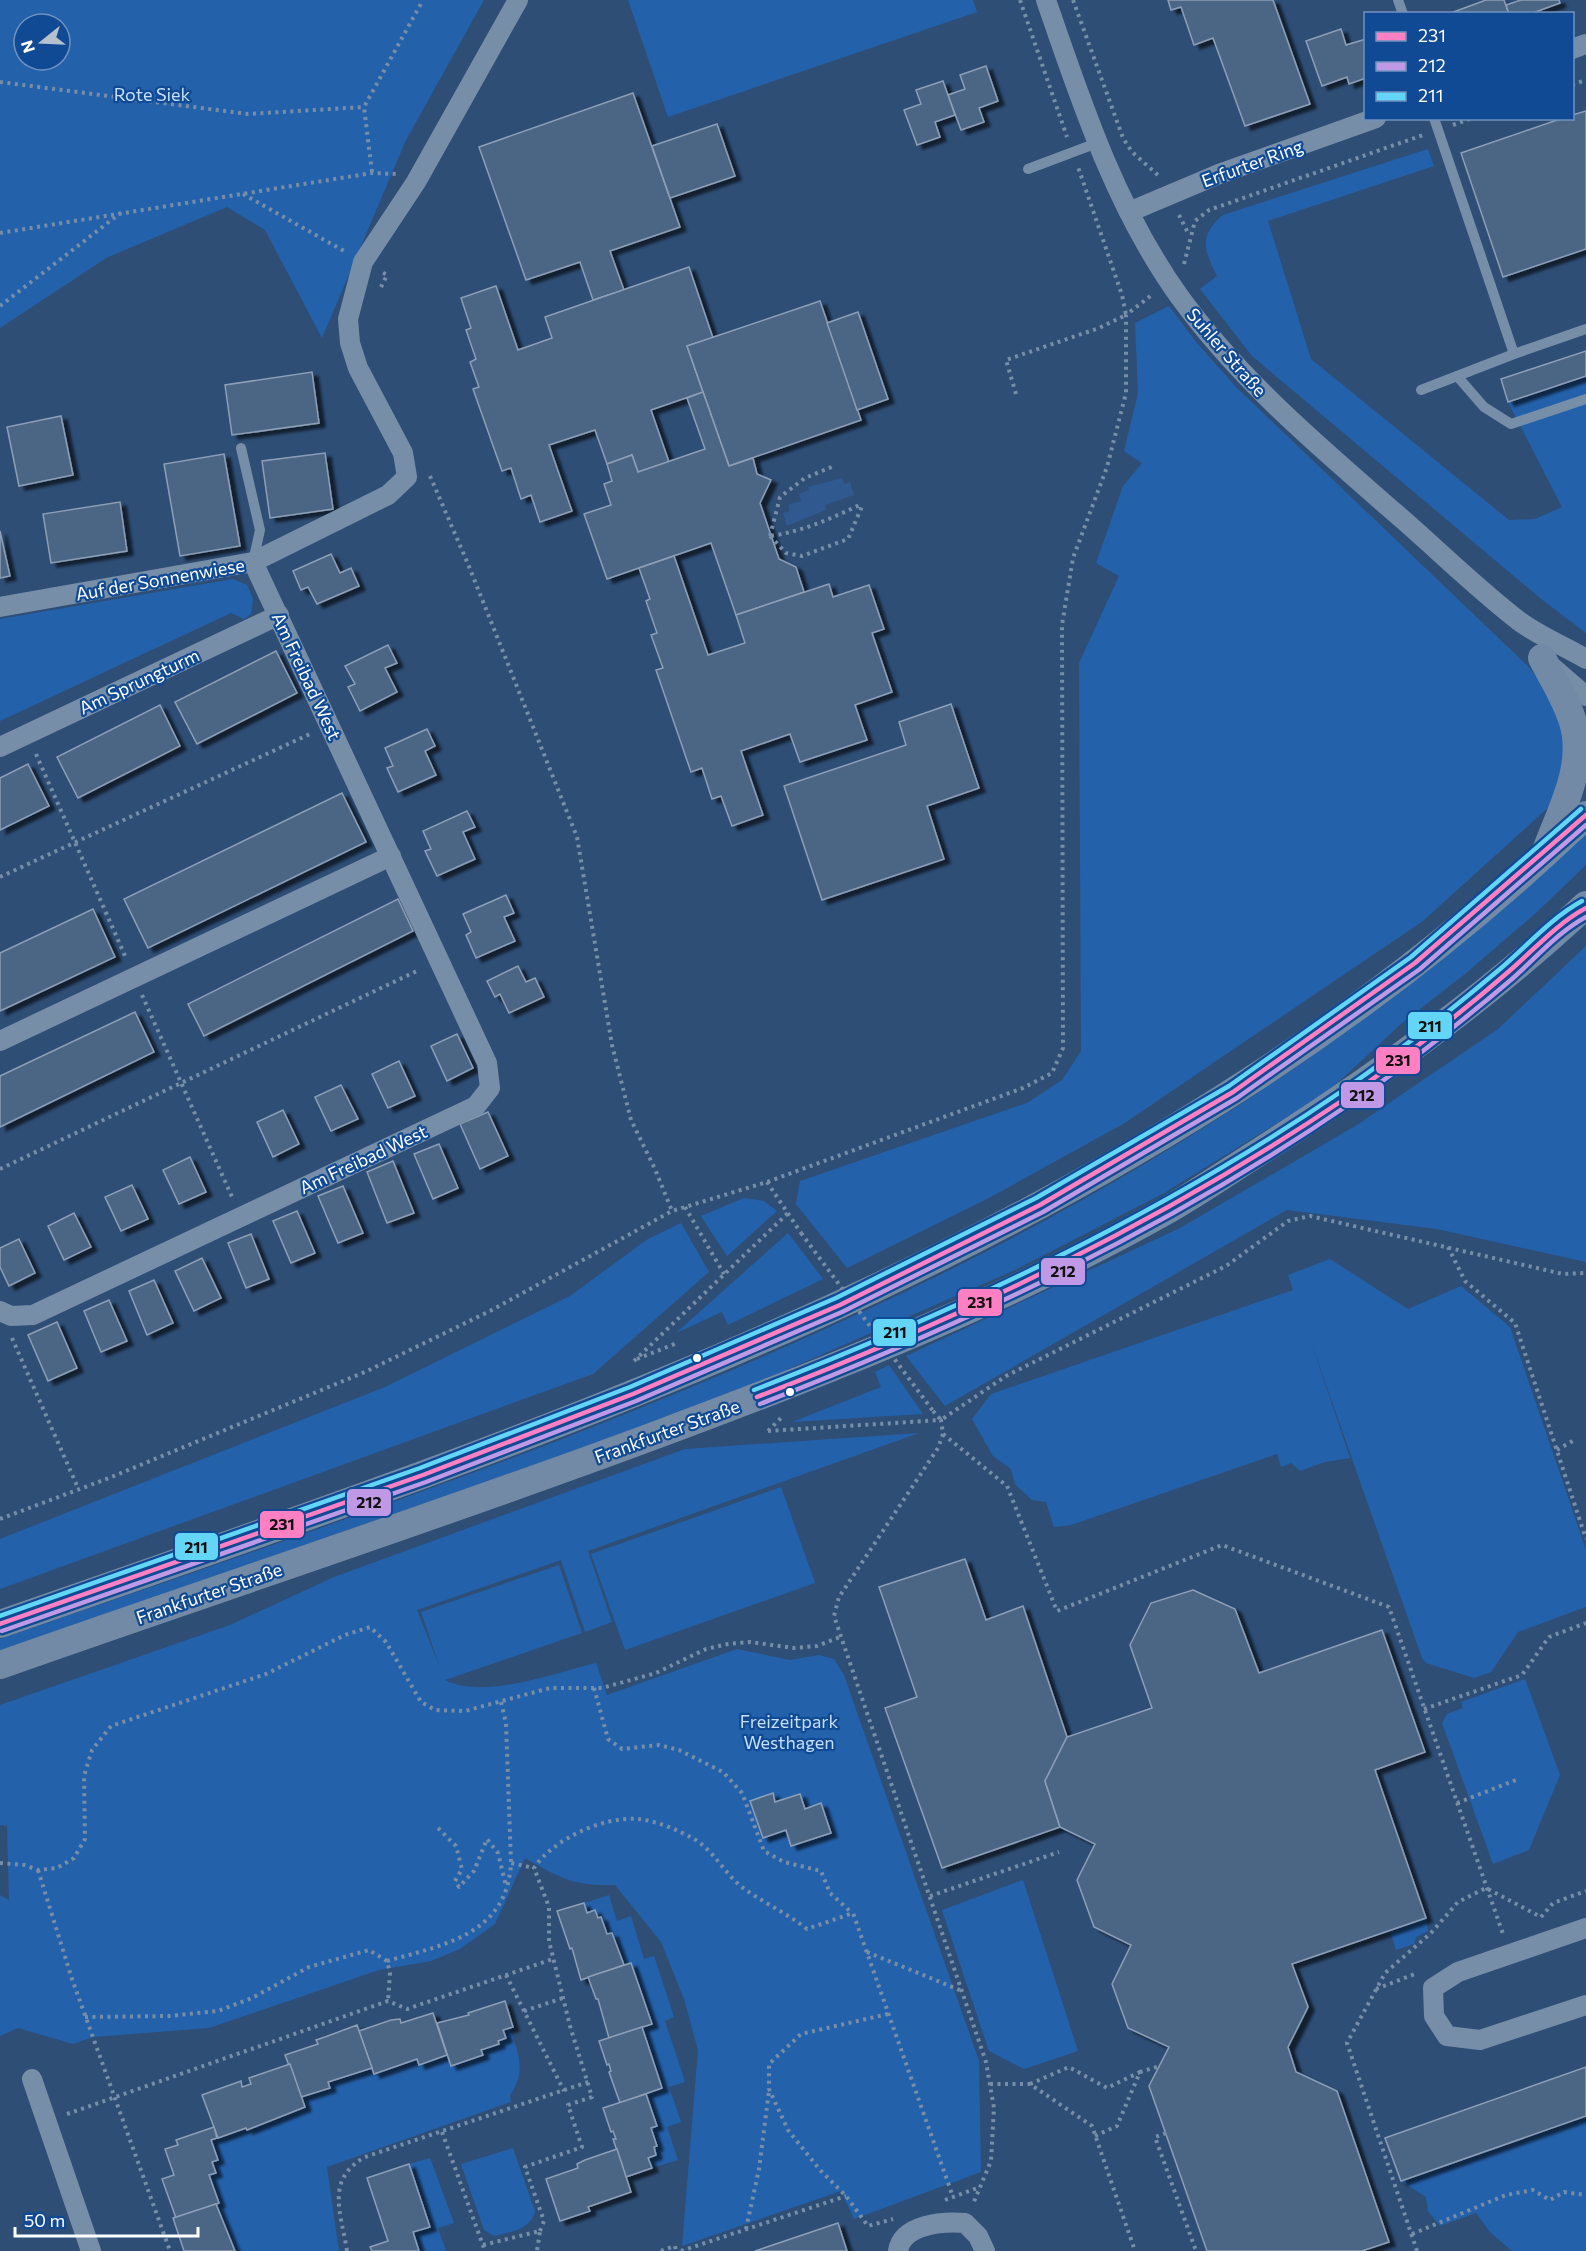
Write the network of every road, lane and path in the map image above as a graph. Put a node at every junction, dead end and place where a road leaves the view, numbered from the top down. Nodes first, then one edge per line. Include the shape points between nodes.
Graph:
1 (423, 0) edge
2 (518, 0) edge
3 (1046, 0) edge
4 (1073, 0) edge
5 (0, 82) edge
6 (364, 107) junction
7 (1370, 120) edge
8 (1435, 120) edge
9 (1466, 120) edge
10 (1438, 130) junction
11 (1097, 143) junction
12 (1028, 168) dead end
13 (372, 172) junction
14 (401, 175) dead end
15 (1169, 195) junction
16 (124, 211) junction
17 (1129, 212) junction
18 (0, 233) edge
19 (1190, 235) junction
20 (1169, 281) junction
21 (0, 306) edge
22 (1126, 315) junction
23 (1586, 329) edge
24 (1514, 354) junction
25 (1457, 376) junction
26 (1421, 390) dead end
27 (1016, 394) dead end
28 (1586, 399) edge
29 (241, 448) dead end
30 (427, 465) dead end
31 (834, 466) dead end
32 (770, 536) junction
33 (253, 562) junction
34 (0, 607) edge
35 (279, 615) junction
36 (1520, 622) junction
37 (1542, 658) junction
38 (1586, 659) edge
39 (1586, 696) edge
40 (330, 725) junction
41 (27, 734) junction
42 (0, 747) edge
43 (1586, 815) edge
44 (75, 843) junction
45 (391, 856) junction
46 (1544, 856) junction
47 (0, 877) edge
48 (1584, 908) edge
49 (439, 960) junction
50 (135, 978) junction
51 (0, 1041) edge
52 (181, 1083) junction
53 (0, 1169) edge
54 (767, 1182) junction
55 (685, 1207) junction
56 (672, 1211) junction
57 (788, 1213) junction
58 (240, 1217) junction
59 (1448, 1247) junction
60 (1586, 1273) edge
61 (724, 1274) junction
62 (1, 1312) edge
63 (689, 1339) dead end
64 (941, 1419) junction
65 (768, 1431) dead end
66 (943, 1434) junction
67 (1576, 1438) dead end
68 (1557, 1450) junction
69 (78, 1488) junction
70 (0, 1519) edge
71 (1586, 1539) edge
72 (1586, 1623) edge
73 (0, 1624) edge
74 (840, 1637) junction
75 (0, 1665) edge
76 (594, 1688) junction
77 (501, 1702) junction
78 (1424, 1709) junction
79 (1516, 1780) dead end
80 (1457, 1803) junction
81 (438, 1827) dead end
82 (1059, 1852) dead end
83 (0, 1863) edge
84 (511, 1863) junction
85 (534, 1868) junction
86 (38, 1870) junction
87 (506, 1887) junction
88 (1486, 1888) junction
89 (930, 1896) junction
90 (853, 1913) junction
91 (1541, 1917) dead end
92 (1586, 1928) edge
93 (867, 1952) junction
94 (1510, 1954) junction
95 (553, 1959) junction
96 (387, 1961) junction
97 (506, 1975) junction
98 (962, 1992) junction
99 (563, 1998) junction
100 (388, 2001) junction
101 (1586, 2004) edge
102 (524, 2011) junction
103 (888, 2014) junction
104 (85, 2017) junction
105 (1160, 2066) dead end
106 (1140, 2072) junction
107 (32, 2079) dead end
108 (588, 2082) junction
109 (990, 2084) junction
110 (1030, 2084) junction
111 (769, 2090) junction
112 (564, 2091) junction
113 (115, 2096) junction
114 (46, 2121) junction
115 (442, 2132) junction
116 (1166, 2133) dead end
117 (1095, 2136) junction
118 (981, 2187) junction
119 (1586, 2195) edge
120 (846, 2196) junction
121 (953, 2197) junction
122 (941, 2201) dead end
123 (900, 2216) dead end
124 (965, 2223) junction
125 (746, 2229) junction
126 (540, 2231) junction
127 (1412, 2234) junction
128 (483, 2245) junction
129 (91, 2251) edge
130 (170, 2251) edge
131 (347, 2251) edge
132 (485, 2251) edge
133 (537, 2251) edge
134 (661, 2251) edge
135 (679, 2251) edge
136 (898, 2251) edge
137 (985, 2251) edge
138 (1135, 2251) edge
139 (1196, 2251) edge
140 (1417, 2251) edge

1 - 6 path
2 - 33 street, Auf der Sonnenwiese via 416,182 363,262 348,319 350,344 358,368 403,453 407,477 388,495
3 - 11 street, Suhler Straße
4 - 15 path via 1124,138 1132,152 1159,175
5 - 6 path via 248,114
6 - 13 path
7 - 15 street, Erfurter Ring
8 - 10 lane
9 - 10 path
10 - 19 path via 1226,202 1195,221
10 - 24 lane
11 - 12 lane
11 - 17 street, Suhler Straße
13 - 14 path
13 - 16 path
15 - 17 street, Erfurter Ring
15 - 19 path
16 - 18 path
16 - 21 path
17 - 20 street, Suhler Straße
19 - 20 path via 1181,270
20 - 22 path
20 - 36 street, Suhler Straße via 1205,331 1301,431
22 - 27 path via 1006,360
22 - 54 path via 1126,393 1107,467 1073,558 1062,625 1063,1048 1052,1073 1023,1088
23 - 24 lane
24 - 25 lane
25 - 26 lane
25 - 28 lane via 1484,407 1511,424
29 - 33 lane via 260,530
30 - 56 path via 577,837 631,1120
31 - 32 path via 805,478 780,497
32 - 32 path via 786,553 802,556 848,539 863,504 794,533
33 - 34 street, Auf der Sonnenwiese
33 - 35 street, Am Freibad West
35 - 40 street, Am Freibad West
35 - 41 street, Am Sprungturm
36 - 37 street, Suhler Straße
36 - 38 street, Suhler Straße
37 - 39 street, Suhler Straße
37 - 46 street via 1573,723 1577,749 1574,776
40 - 44 path
40 - 45 street, Am Freibad West
41 - 42 street, Am Sprungturm
41 - 44 path
43 - 46 street
44 - 47 path
44 - 50 path
45 - 49 street, Am Freibad West
45 - 50 street
46 - 73 street via 1351,1012 1160,1137 1005,1225 868,1293 702,1367 562,1423
48 - 75 street, Frankfurter Straße via 1477,998 1346,1098 1170,1209 1035,1277 901,1339 777,1390 562,1470
49 - 52 path
49 - 58 street, Am Freibad West via 487,1063 490,1088 476,1106
50 - 51 street
50 - 52 path
52 - 53 path
52 - 58 path
54 - 55 path
54 - 57 path
55 - 56 path
55 - 61 path
56 - 69 path via 490,1311 364,1372
57 - 61 path
57 - 64 path, bridge
58 - 62 street, Am Freibad West via 33,1315 11,1316
59 - 60 path via 1563,1274
59 - 64 path via 1310,1216 1288,1221 1226,1266 1006,1376
59 - 68 path via 1465,1281 1515,1323
61 - 63 path via 634,1361
62 - 69 path
64 - 65 path
64 - 66 path
66 - 74 path via 938,1448 839,1597 834,1616
66 - 78 path via 1007,1486 1057,1611 1222,1545 1389,1607
67 - 68 path
68 - 71 path
69 - 70 path
72 - 78 path via 1549,1636 1522,1675
74 - 76 path via 817,1646 794,1648 750,1642 728,1644 706,1649 656,1673
74 - 89 path
76 - 77 path via 550,1688
76 - 90 path via 612,1744 622,1749 659,1745 679,1750 723,1772 742,1793 764,1851 784,1862 821,1870 830,1893
77 - 84 path via 506,1723
77 - 86 path via 465,1711 435,1710 420,1702 386,1642 370,1627 345,1635 266,1674 111,1726 92,1750 84,1776 85,1839 74,1858 57,1868
78 - 80 path
79 - 80 path
80 - 88 path
81 - 87 path via 456,1846 462,1869 456,1881 459,1887 474,1871 487,1839 498,1853
82 - 89 path
83 - 86 path via 24,1864
84 - 85 path
84 - 87 path
85 - 90 path via 547,1852 573,1835 638,1819 671,1828 694,1840 744,1889 807,1929
85 - 95 path via 549,1907
86 - 104 path
87 - 96 path via 492,1911 464,1938
88 - 91 path
88 - 94 path
88 - 127 path via 1458,1902 1431,1933 1384,1973 1347,2043
89 - 98 path
90 - 93 path
92 - 94 street
93 - 98 path
93 - 103 path
94 - 101 street via 1458,1972 1433,1988 1434,2016 1447,2036 1480,2040
95 - 97 path
95 - 99 path
96 - 100 path
96 - 104 path via 369,1950 350,1954 309,1967 252,1998 218,2011
97 - 100 path via 407,2009
97 - 102 path
98 - 109 path
99 - 102 path
99 - 108 path
100 - 113 path
102 - 112 path
103 - 111 path via 801,2034 769,2064
103 - 121 path
104 - 113 path
105 - 106 path
106 - 110 path via 1107,2088 1069,2067
106 - 117 path via 1117,2126
107 - 114 street
108 - 112 path
108 - 126 path via 592,2097 568,2105 582,2147 525,2167 544,2221
109 - 110 path
109 - 118 path via 994,2108 992,2161
110 - 117 path via 1092,2126
111 - 120 path via 788,2130
111 - 125 path via 759,2169
112 - 115 path
113 - 114 path
113 - 130 path
114 - 129 street
115 - 128 path
115 - 131 path via 365,2157 342,2176 339,2189
116 - 139 path via 1155,2138
117 - 138 path
118 - 121 path
118 - 124 path
119 - 127 path via 1564,2192 1550,2200 1533,2190 1506,2195
120 - 123 path via 868,2226
120 - 125 path
121 - 122 path
124 - 136 street via 941,2223 913,2231
124 - 137 street via 978,2236
125 - 135 path
126 - 128 path
126 - 133 path
127 - 140 path
128 - 132 path
134 - 135 path via 675,2246

